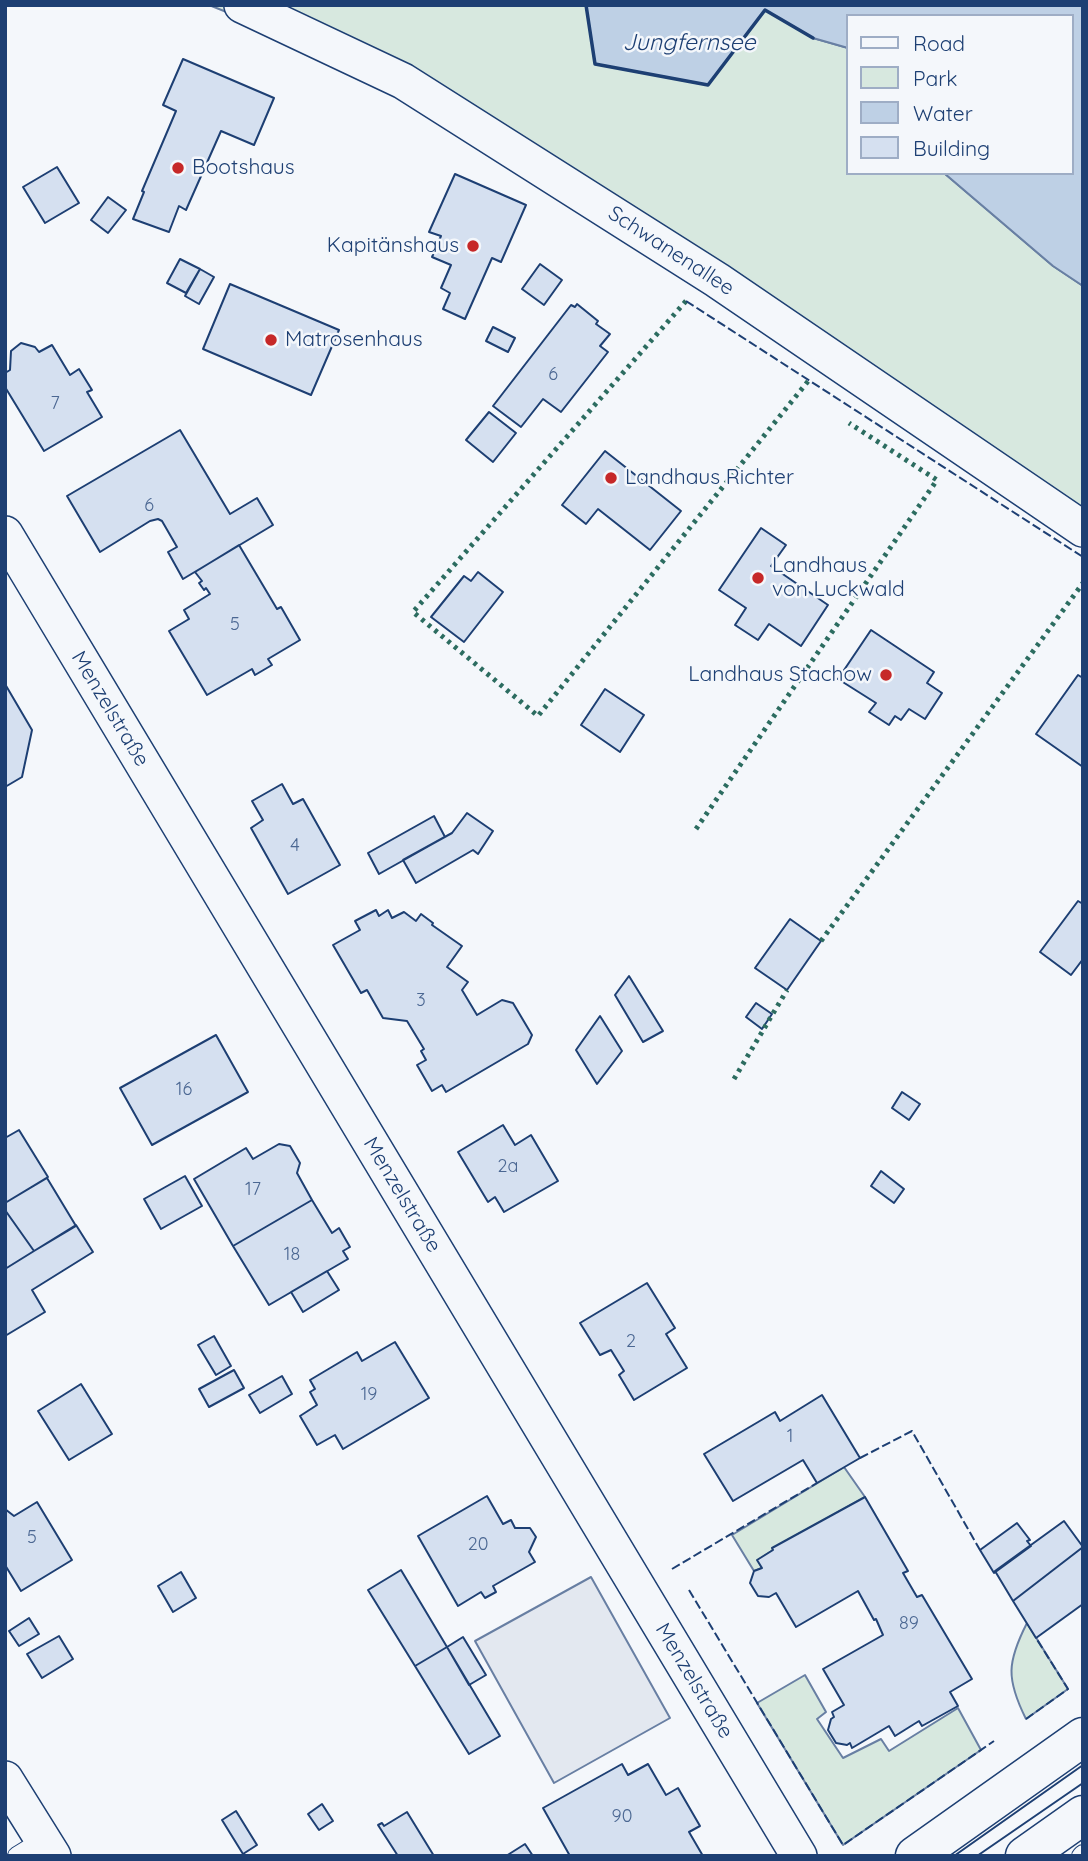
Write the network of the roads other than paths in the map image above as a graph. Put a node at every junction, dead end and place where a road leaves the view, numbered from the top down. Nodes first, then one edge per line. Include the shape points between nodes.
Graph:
1 (242, 5) edge
2 (1083, 529) edge
3 (5, 534) edge
4 (1083, 1737) edge
5 (5, 1779) edge
6 (1083, 1815) edge
7 (38, 1850) edge
8 (799, 1856) edge
9 (915, 1856) edge
10 (1025, 1856) edge

1 - 2 street, Schwanenallee via 403,81 717,280
3 - 8 street, Menzelstraße
4 - 9 main road
5 - 7 street
6 - 10 main road

